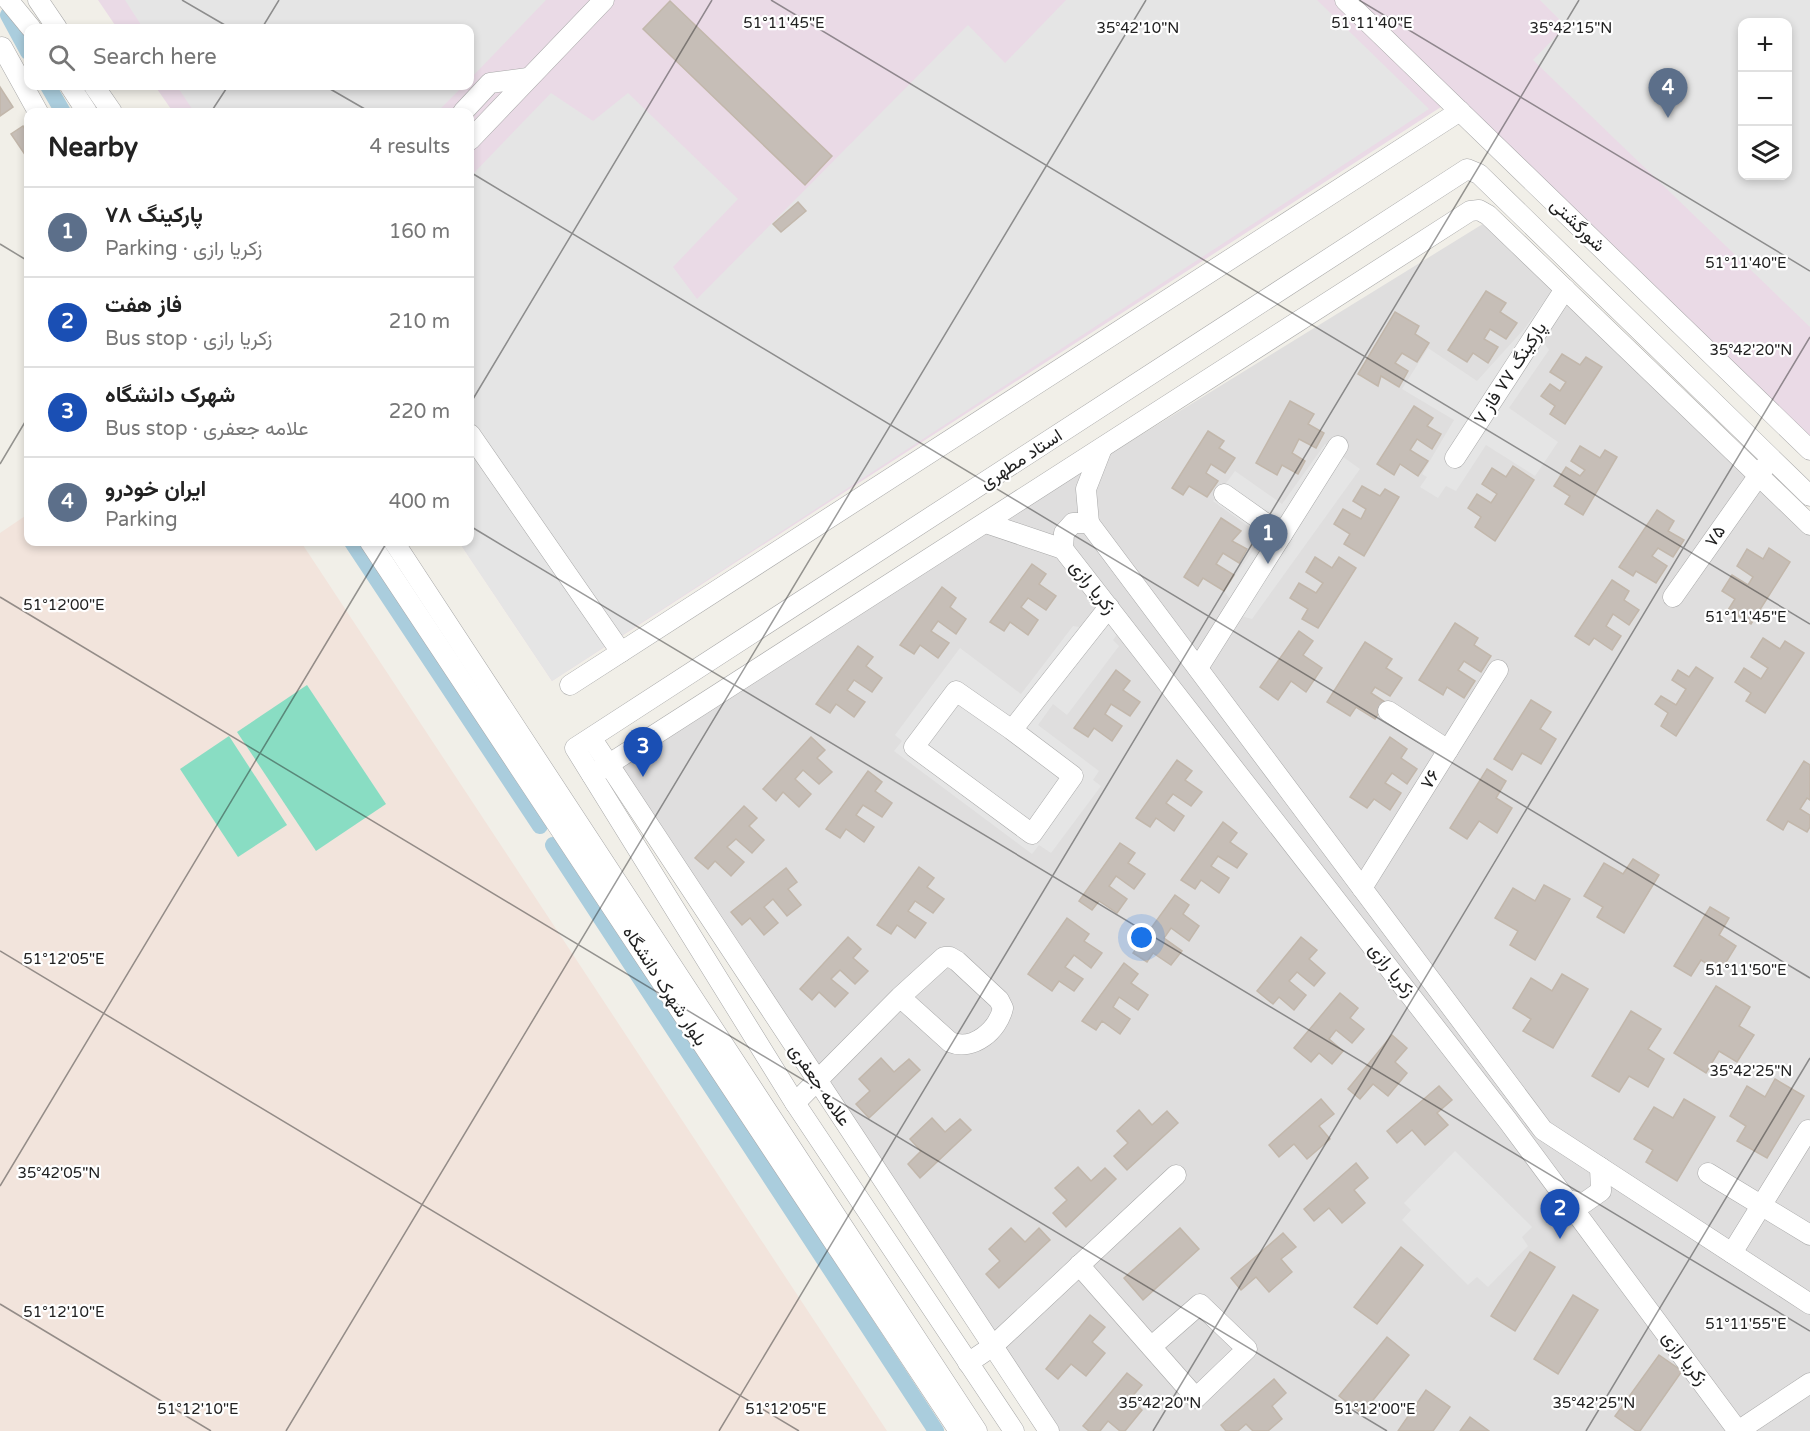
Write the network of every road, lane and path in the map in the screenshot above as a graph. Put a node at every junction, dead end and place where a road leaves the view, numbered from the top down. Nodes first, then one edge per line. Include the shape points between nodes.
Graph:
1 (8, 0) edge
2 (38, 0) edge
3 (603, 0) edge
4 (1346, 0) edge
5 (27, 24) edge
6 (54, 24) edge
7 (2, 47) dead end
8 (528, 78) junction
9 (24, 87) edge
10 (26, 90) edge
11 (73, 90) edge
12 (97, 90) edge
13 (36, 108) edge
14 (84, 108) edge
15 (109, 108) edge
16 (467, 108) edge
17 (1460, 111) junction
18 (474, 136) edge
19 (1565, 289) junction
20 (474, 440) edge
21 (1338, 446) dead end
22 (1102, 448) junction
23 (1810, 450) edge
24 (1455, 458) dead end
25 (1772, 459) junction
26 (1757, 474) junction
27 (1224, 494) dead end
28 (1810, 496) edge
29 (986, 523) junction
30 (1089, 523) junction
31 (1810, 525) edge
32 (1282, 535) junction
33 (373, 546) edge
34 (396, 546) edge
35 (1063, 549) junction
36 (1673, 597) dead end
37 (1109, 607) junction
38 (1166, 626) junction
39 (1140, 646) junction
40 (621, 652) junction
41 (1198, 668) junction
42 (1498, 670) dead end
43 (570, 685) dead end
44 (1388, 711) dead end
45 (1012, 730) junction
46 (583, 743) joint
47 (1448, 750) junction
48 (600, 770) junction
49 (1340, 858) junction
50 (1318, 875) junction
51 (1362, 888) junction
52 (900, 997) junction
53 (817, 1080) junction
54 (795, 1103) junction
55 (1808, 1130) dead end
56 (1600, 1167) junction
57 (1708, 1173) dead end
58 (1176, 1175) dead end
59 (1567, 1200) junction
60 (1761, 1206) junction
61 (1810, 1235) edge
62 (1732, 1253) junction
63 (1079, 1265) junction
64 (1810, 1304) edge
65 (993, 1346) junction
66 (1151, 1347) junction
67 (968, 1363) junction
68 (1810, 1383) edge
69 (959, 1431) edge
70 (977, 1431) edge
71 (1014, 1431) edge
72 (1049, 1431) edge
73 (1738, 1431) edge

1 - 5 street
2 - 6 street
3 - 8 street
4 - 17 street, شورگشتی
7 - 9 street
8 - 16 street via 490,83
8 - 18 street
10 - 13 street
11 - 14 street
12 - 15 street
17 - 23 street, شورگشتی
17 - 40 street
19 - 22 street, استاد مطهری via 1488,215 1470,211
19 - 24 street, پارکینگ ۷۷ فاز ۷
19 - 26 street
20 - 40 street
21 - 32 street
22 - 29 street, استاد مطهری
22 - 30 street via 1086,489
25 - 26 street, ۷۵
25 - 28 street
25 - 46 street, استاد مطهری via 1479,174 1467,169
26 - 31 street
26 - 36 street, ۷۵
27 - 32 street
29 - 35 street
29 - 48 street, استاد مطهری
30 - 35 street, زکریا رازی via 1073,524 1064,533
30 - 38 street, زکریا رازی
32 - 41 street
33 - 69 street, بلوار شهرک دانشگاه
34 - 70 street, بلوار شهرک دانشگاه
35 - 37 street, زکریا رازی
37 - 39 street, زکریا رازی
37 - 45 street
38 - 39 street
38 - 41 street, زکریا رازی
39 - 50 street, زکریا رازی
40 - 43 street
41 - 49 street, زکریا رازی
42 - 47 street, ۷۶
44 - 47 street
45 - 45 street via 1073,776 1032,834 914,747 957,691
46 - 48 street, علامه جعفری
47 - 51 street, ۷۶
48 - 53 street, علامه جعفری
48 - 54 street, علامه جعفری
49 - 50 street
49 - 51 street, زکریا رازی
50 - 59 street, زکریا رازی
51 - 56 street, زکریا رازی via 1542,1130
52 - 52 street via 960,1046 980,1040 1001,1017 1003,1008 950,957 936,963
52 - 53 street
53 - 54 street
53 - 65 street, علامه جعفری
54 - 67 street, علامه جعفری
55 - 60 street
56 - 59 street via 1601,1191 1584,1203
56 - 62 street, زکریا رازی
57 - 60 street
58 - 63 street
59 - 73 street, زکریا رازی
60 - 61 street
60 - 62 street
62 - 64 street, زکریا رازی
63 - 65 street
63 - 66 street
65 - 67 street
65 - 72 street, علامه جعفری
66 - 66 street via 1196,1398 1247,1349 1200,1304
67 - 71 street, علامه جعفری
68 - 73 street

